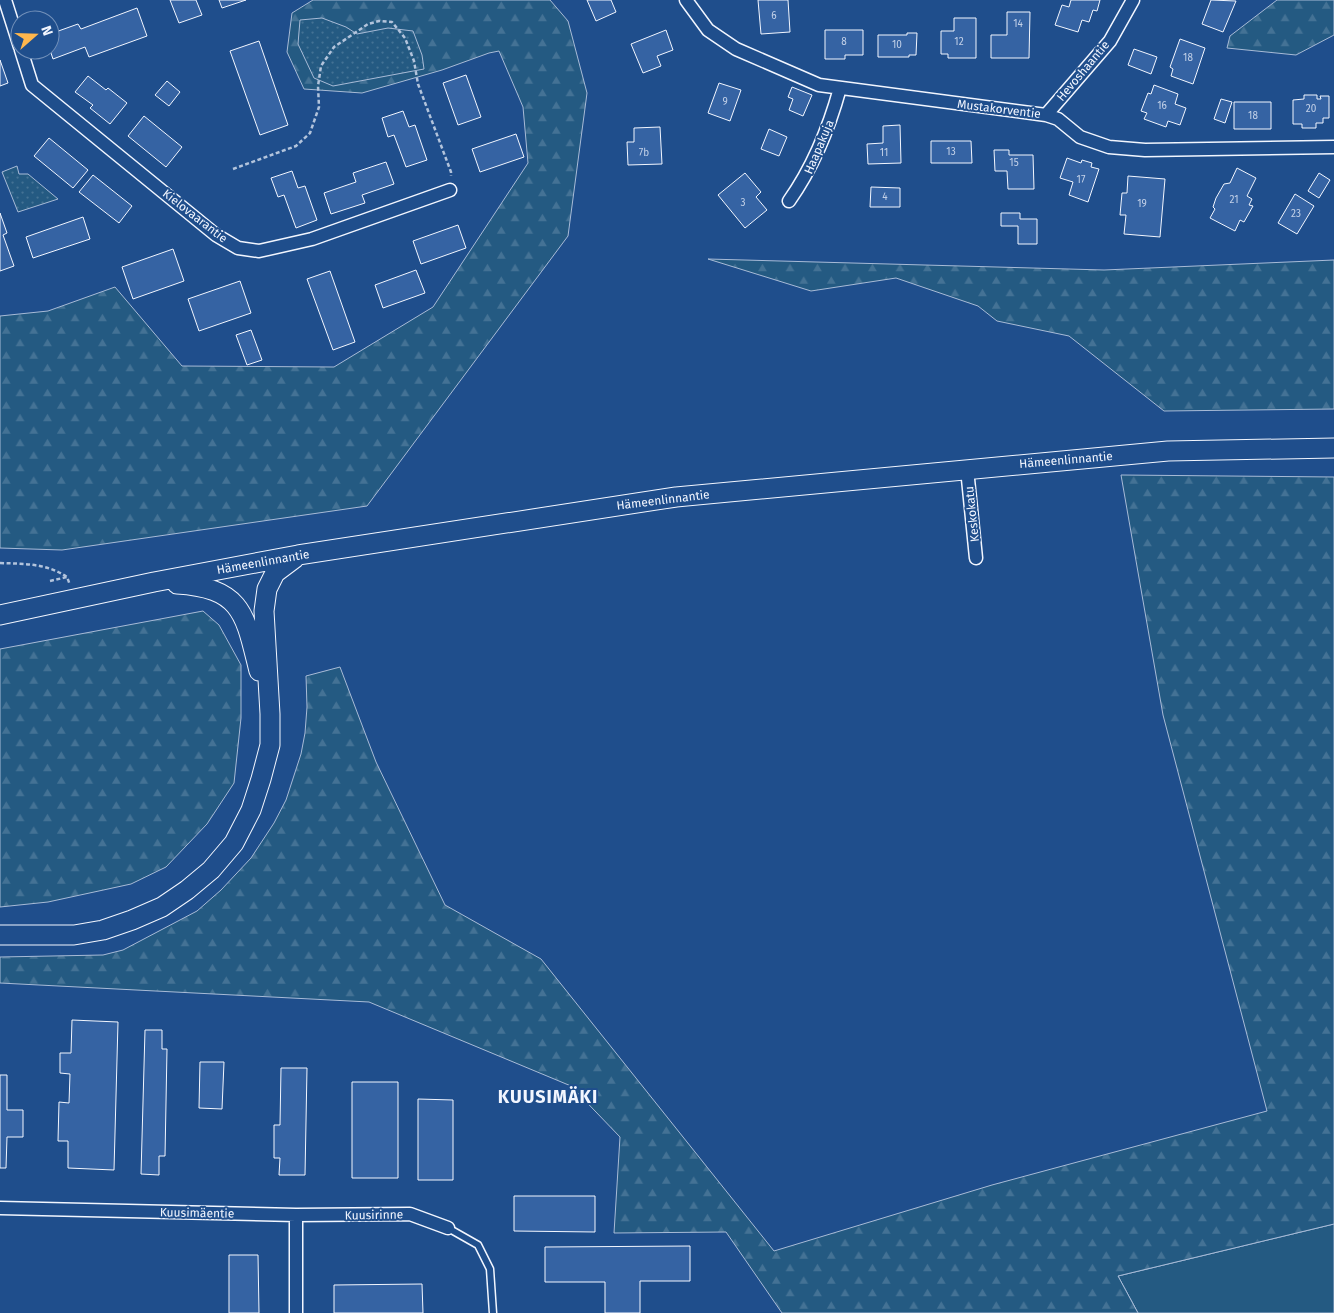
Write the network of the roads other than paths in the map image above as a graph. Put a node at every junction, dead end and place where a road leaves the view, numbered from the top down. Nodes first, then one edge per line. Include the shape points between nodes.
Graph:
1 (5, 0) edge
2 (686, 0) edge
3 (1132, 0) edge
4 (10, 16) edge
5 (24, 60) edge
6 (840, 88) junction
7 (1046, 115) junction
8 (1334, 147) edge
9 (450, 190) road end
10 (789, 201) dead end
11 (1334, 448) edge
12 (967, 469) junction
13 (298, 555) junction
14 (976, 558) dead end
15 (154, 582) junction
16 (0, 615) edge
17 (270, 714) junction
18 (0, 935) edge
19 (0, 1208) edge
20 (296, 1215) junction
21 (448, 1228) joint
22 (296, 1313) edge
23 (494, 1313) edge

1 - 4 street, Kielovaarantie
2 - 6 street, Mustakorventie via 708,30 736,49 819,85
3 - 7 street, Hevoshaantie via 1110,40
5 - 9 street, Kielovaarantie via 32,85 216,236 238,248 259,250 312,239
6 - 7 street, Mustakorventie
6 - 10 street, Haapakuja via 833,114 806,177
7 - 8 street, Mustakorventie via 1058,119 1080,137 1109,147 1145,150
11 - 12 main road, Hämeenlinnantie via 1168,451
12 - 13 main road, Hämeenlinnantie via 676,497
12 - 14 street, Keskokatu
13 - 15 main road, Hämeenlinnantie
13 - 17 main road via 275,573 267,589 264,611
15 - 16 main road, Hämeenlinnantie
15 - 17 main road via 198,585 216,590 236,603 248,626
17 - 18 main road via 270,745 251,810 234,844 187,890 162,907 103,930 74,935
19 - 20 street, Kuusimäentie
20 - 21 street, Kuusirinne via 410,1214
20 - 22 street
21 - 23 lane via 478,1245 490,1270

